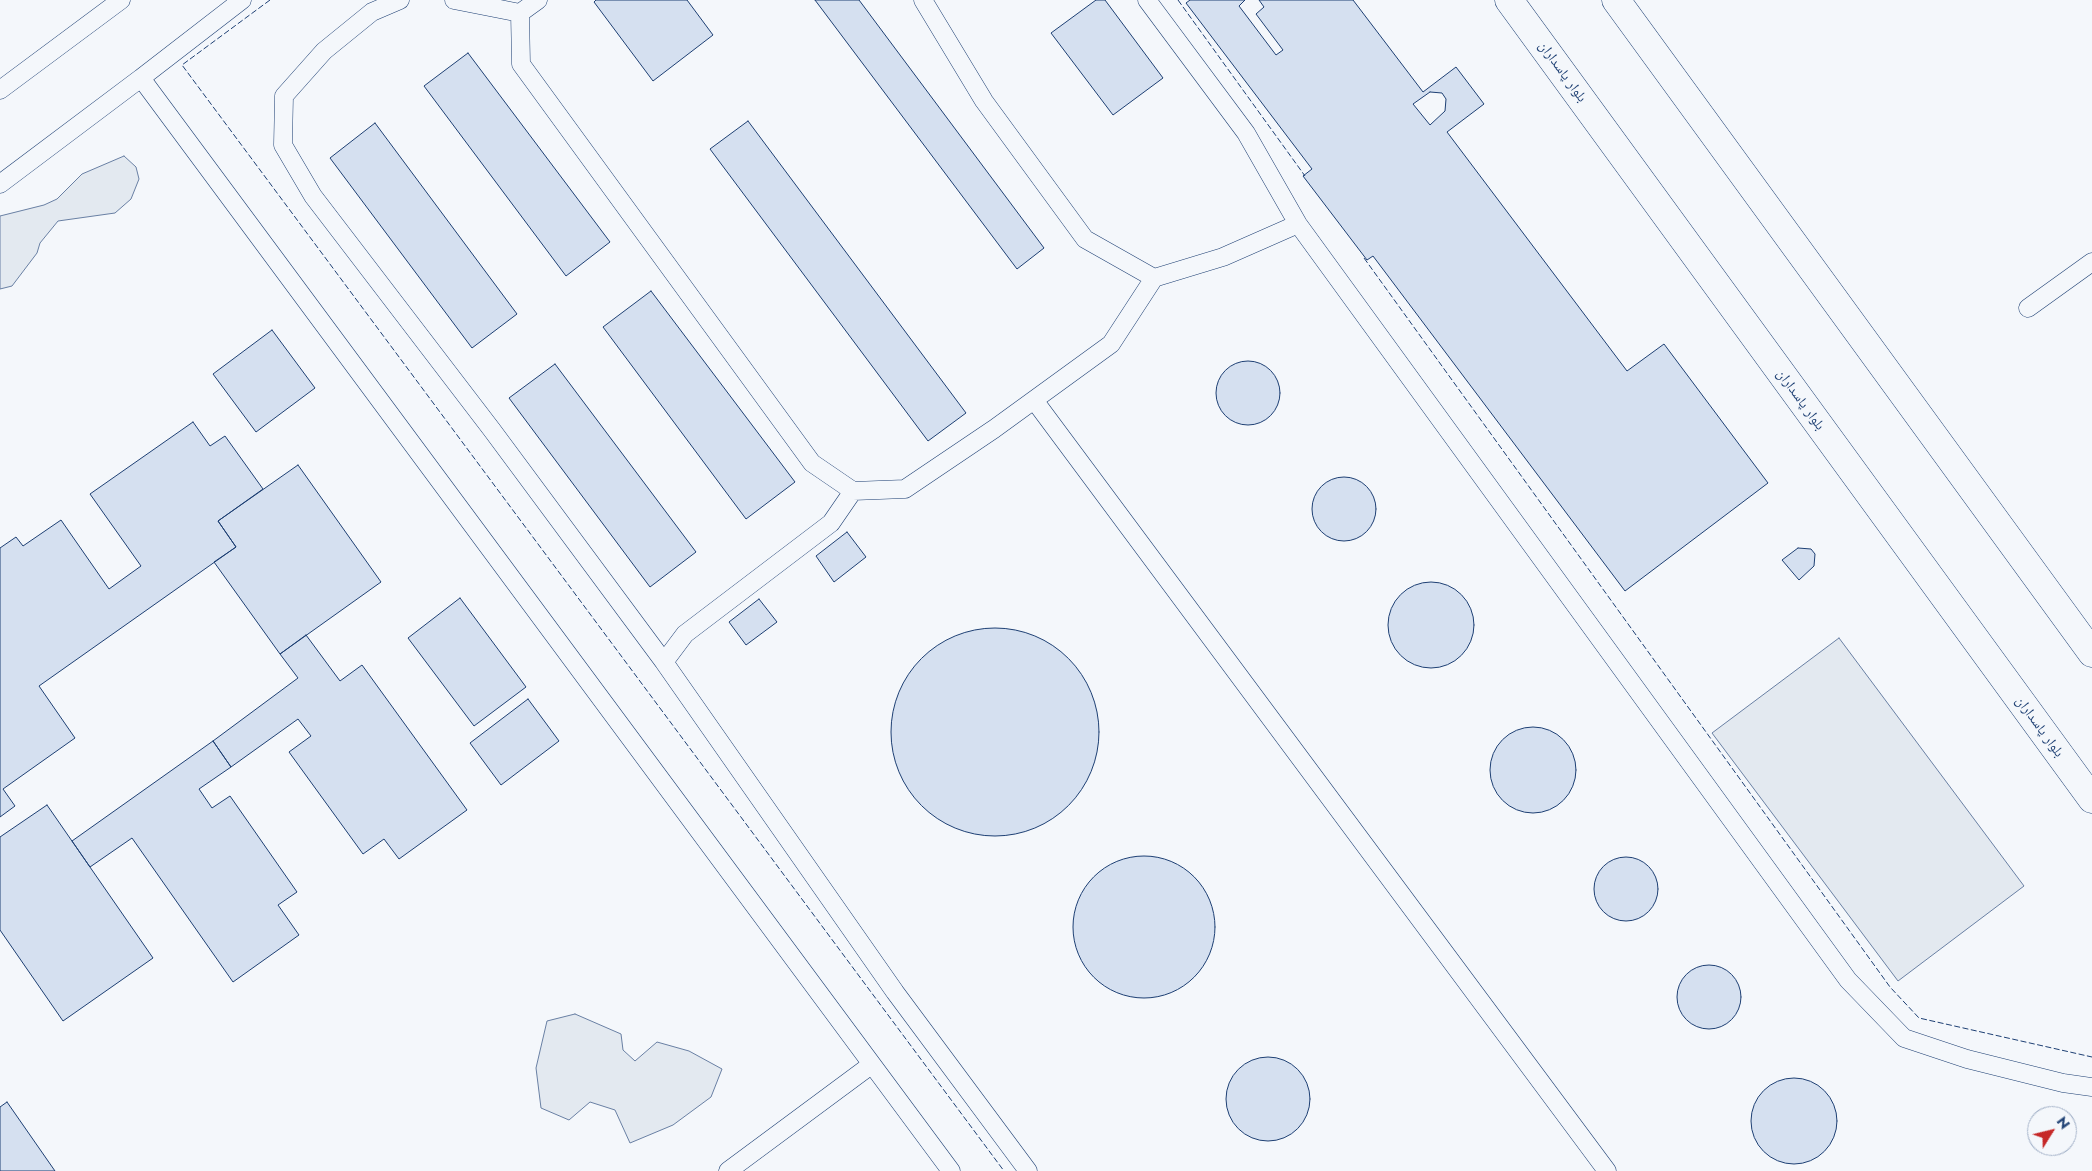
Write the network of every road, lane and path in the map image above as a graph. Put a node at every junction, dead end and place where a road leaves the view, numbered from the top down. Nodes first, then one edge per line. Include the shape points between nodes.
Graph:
1 (121, 0) edge
2 (242, 0) edge
3 (400, 0) edge
4 (454, 0) edge
5 (538, 0) edge
6 (923, 0) edge
7 (1147, 0) edge
8 (1509, 0) edge
9 (1616, 0) edge
10 (520, 13) junction
11 (141, 78) junction
12 (0, 90) edge
13 (0, 184) edge
14 (1298, 224) junction
15 (2092, 262) edge
16 (1154, 278) junction
17 (2028, 308) dead end
18 (1034, 400) junction
19 (853, 492) junction
20 (2092, 654) edge
21 (664, 662) junction
22 (2092, 799) edge
23 (871, 1065) junction
24 (2092, 1087) edge
25 (728, 1171) edge
26 (952, 1171) edge
27 (1028, 1171) edge
28 (1607, 1171) edge

1 - 12 lane
2 - 11 lane
3 - 21 lane via 372,12 324,52 284,96 283,145 313,196
4 - 10 lane
5 - 10 lane
6 - 16 lane via 984,101 1085,239
7 - 14 lane via 1246,133
8 - 22 highway, بلوار پاسداران
9 - 20 highway
10 - 19 lane via 521,64 812,463
11 - 13 lane
11 - 23 lane
14 - 16 lane via 1223,257
14 - 24 lane via 1848,980 1904,1038 1967,1059
15 - 17 lane
16 - 18 lane via 1111,344
18 - 19 lane via 905,489
18 - 28 lane
19 - 21 lane via 831,523 685,634
21 - 27 lane via 895,992
23 - 25 lane
23 - 26 lane

